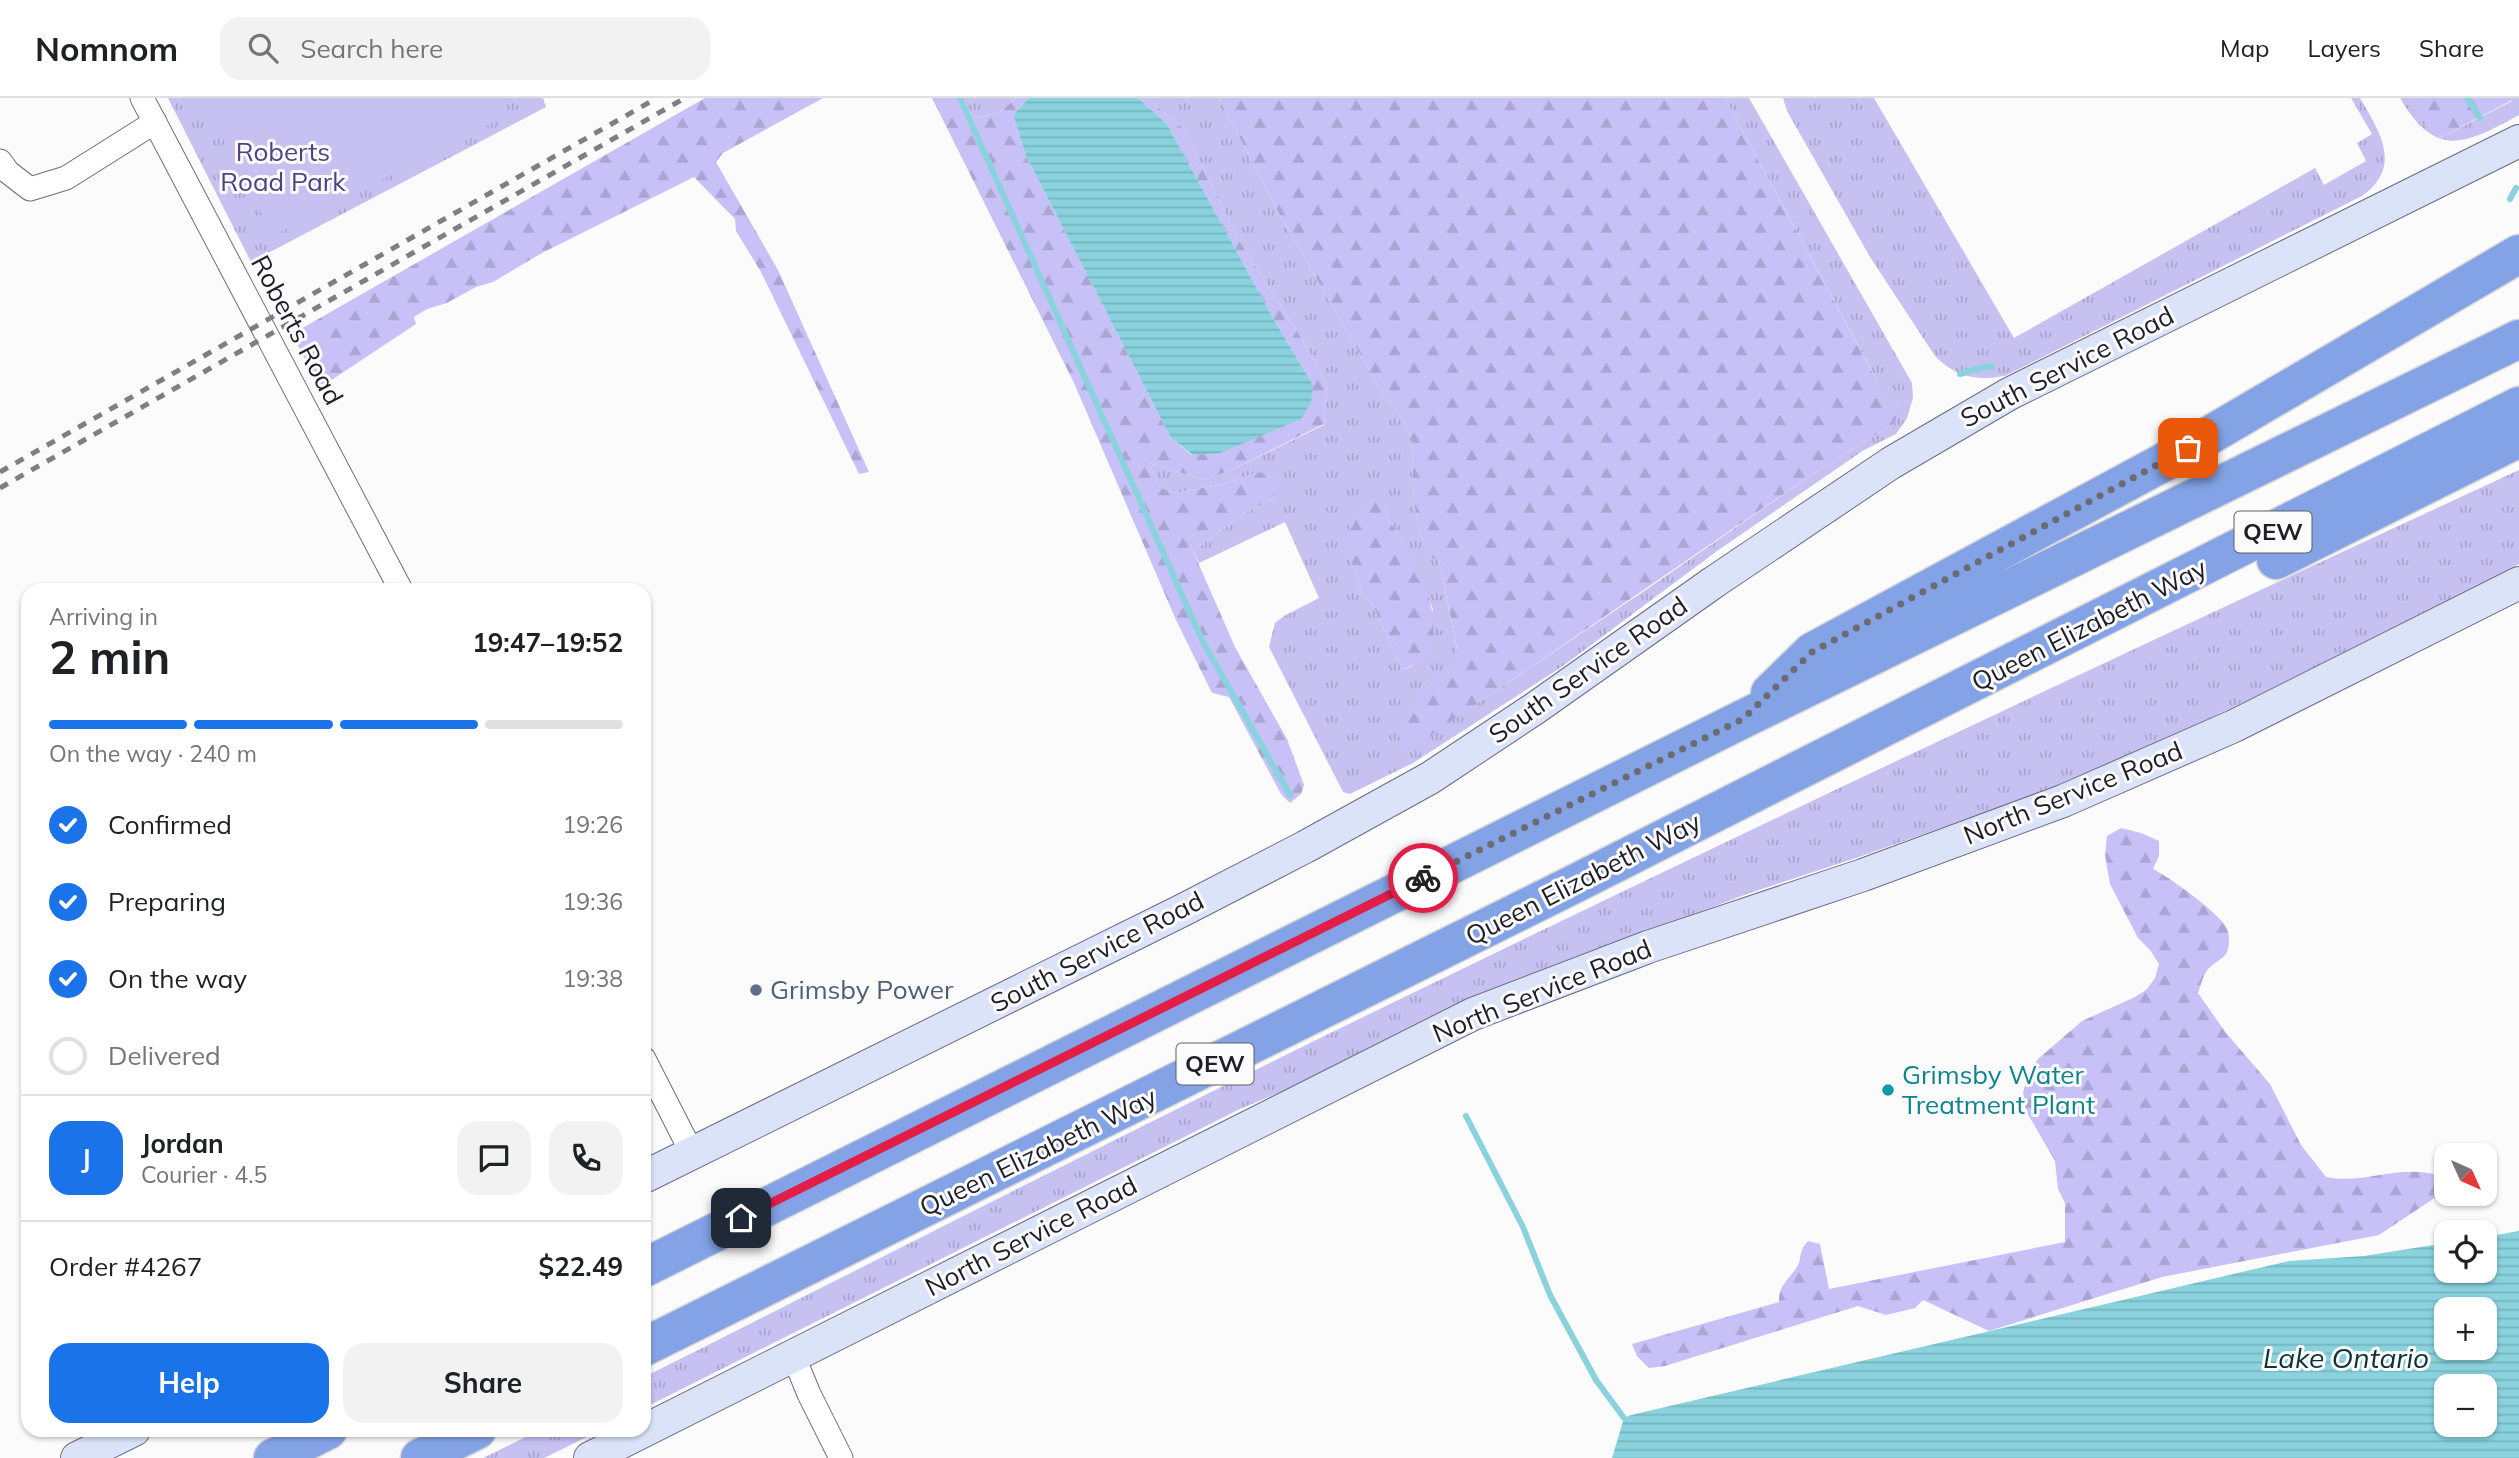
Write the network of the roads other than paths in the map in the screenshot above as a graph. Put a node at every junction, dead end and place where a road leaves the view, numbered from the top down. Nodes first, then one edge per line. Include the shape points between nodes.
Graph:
1 (142, 98) edge
2 (155, 122) junction
3 (2519, 141) edge
4 (0, 161) edge
5 (2519, 254) edge
6 (2519, 339) edge
7 (2519, 406) edge
8 (2519, 438) edge
9 (397, 583) edge
10 (2519, 583) edge
11 (2026, 657) junction
12 (1743, 719) junction
13 (651, 1073) edge
14 (692, 1153) junction
15 (651, 1174) edge
16 (651, 1265) edge
17 (651, 1344) edge
18 (793, 1355) junction
19 (651, 1427) edge
20 (120, 1437) edge
21 (314, 1437) edge
22 (463, 1437) edge
23 (631, 1437) edge
24 (76, 1458) edge
25 (273, 1458) edge
26 (420, 1458) edge
27 (590, 1458) edge
28 (841, 1458) edge

1 - 2 street, Roberts Road
2 - 4 street via 66,178 30,189
2 - 9 street, Roberts Road
3 - 14 street, South Service Road via 1952,426 1806,519 1534,709 1408,790 1306,847
5 - 12 highway via 2164,462 1812,652
6 - 12 highway, QEW
7 - 11 highway, Queen Elizabeth Way / QEW
8 - 11 highway via 2189,604
10 - 18 street, North Service Road via 2234,726 2063,801 1648,947 1473,1014
11 - 17 highway, Queen Elizabeth Way / QEW
12 - 16 highway, QEW
13 - 14 street
14 - 15 street, South Service Road
18 - 19 street, North Service Road
18 - 28 street
20 - 24 street
21 - 25 highway
22 - 26 highway
23 - 27 street, North Service Road

